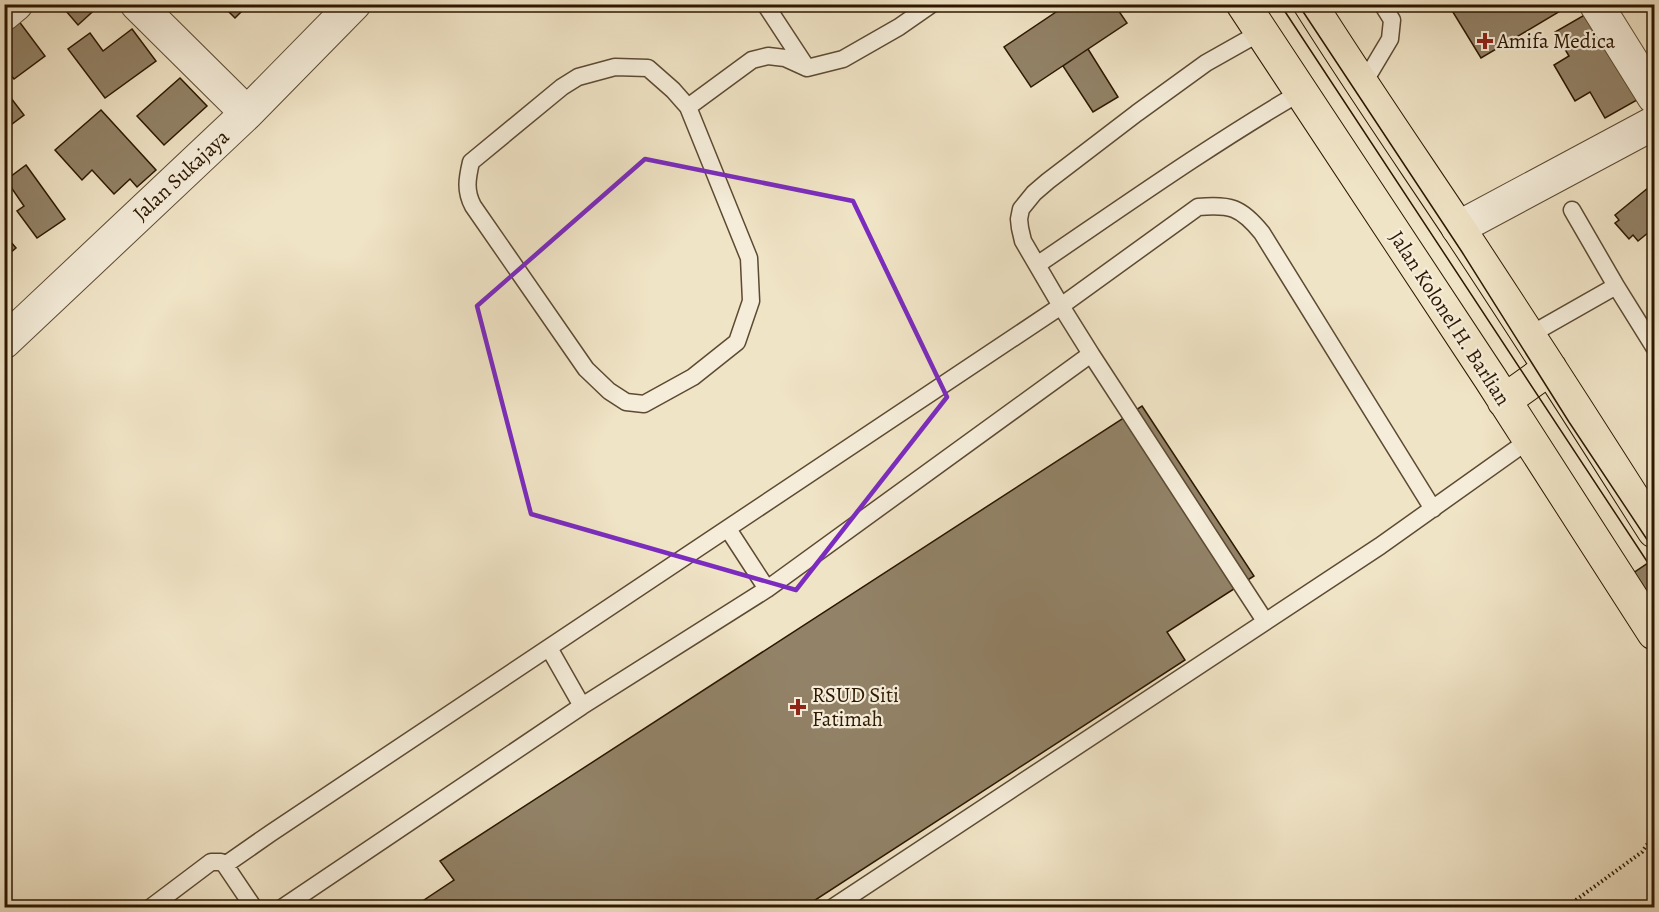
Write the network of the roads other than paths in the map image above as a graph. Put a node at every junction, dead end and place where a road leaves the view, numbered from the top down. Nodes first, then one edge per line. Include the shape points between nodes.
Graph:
1 (16, 4) edge
2 (137, 4) edge
3 (354, 4) edge
4 (765, 4) edge
5 (932, 4) edge
6 (1243, 4) edge
7 (1310, 4) edge
8 (1382, 4) edge
9 (1596, 4) edge
10 (4, 14) edge
11 (1261, 32) junction
12 (807, 68) junction
13 (1362, 86) junction
14 (1301, 92) junction
15 (1654, 97) edge
16 (688, 107) junction
17 (247, 113) junction
18 (1654, 123) edge
19 (1572, 210) dead end
20 (1458, 228) junction
21 (1037, 265) junction
22 (1616, 286) junction
23 (1061, 306) junction
24 (1528, 336) junction
25 (4, 342) edge
26 (1654, 347) edge
27 (1091, 354) junction
28 (1550, 368) junction
29 (1504, 401) junction
30 (1529, 440) junction
31 (1440, 504) junction
32 (728, 530) junction
33 (1654, 531) edge
34 (767, 589) junction
35 (1265, 621) junction
36 (1654, 633) edge
37 (549, 648) junction
38 (582, 706) junction
39 (225, 865) junction
40 (150, 908) edge
41 (254, 908) edge
42 (282, 908) edge
43 (832, 908) edge

1 - 10 street
2 - 17 street
3 - 17 street, Jalan Sukajaya
4 - 12 lane
5 - 12 lane via 843,59
6 - 11 highway, Jalan Kolonel H. Barlian
7 - 13 highway
8 - 13 lane via 1392,20 1390,39
9 - 15 street
11 - 14 highway, Jalan Kolonel H. Barlian
11 - 21 lane via 1206,63 1034,193 1019,219 1023,241
12 - 16 lane via 785,57 753,60
13 - 20 highway
14 - 21 lane
14 - 29 highway, Jalan Kolonel H. Barlian
16 - 16 lane via 749,258 750,302 737,342 693,377 644,404 626,402 586,369 473,206 467,177 471,162 578,77 615,67 648,68
17 - 25 street, Jalan Sukajaya
18 - 20 street
19 - 22 lane
20 - 24 highway
21 - 23 lane
22 - 24 lane
22 - 26 lane
23 - 27 lane
23 - 31 lane via 1198,207 1224,205 1238,210 1262,233
23 - 32 lane
24 - 28 highway
27 - 34 lane
27 - 35 lane
28 - 29 highway
28 - 33 highway
29 - 30 highway, Jalan Kolonel H. Barlian
30 - 31 lane
30 - 36 highway, Jalan Kolonel H. Barlian
31 - 35 lane
32 - 34 lane
32 - 37 lane
34 - 38 lane
35 - 43 lane
37 - 38 lane
37 - 39 lane
38 - 42 lane
39 - 40 lane via 211,862
39 - 41 lane

